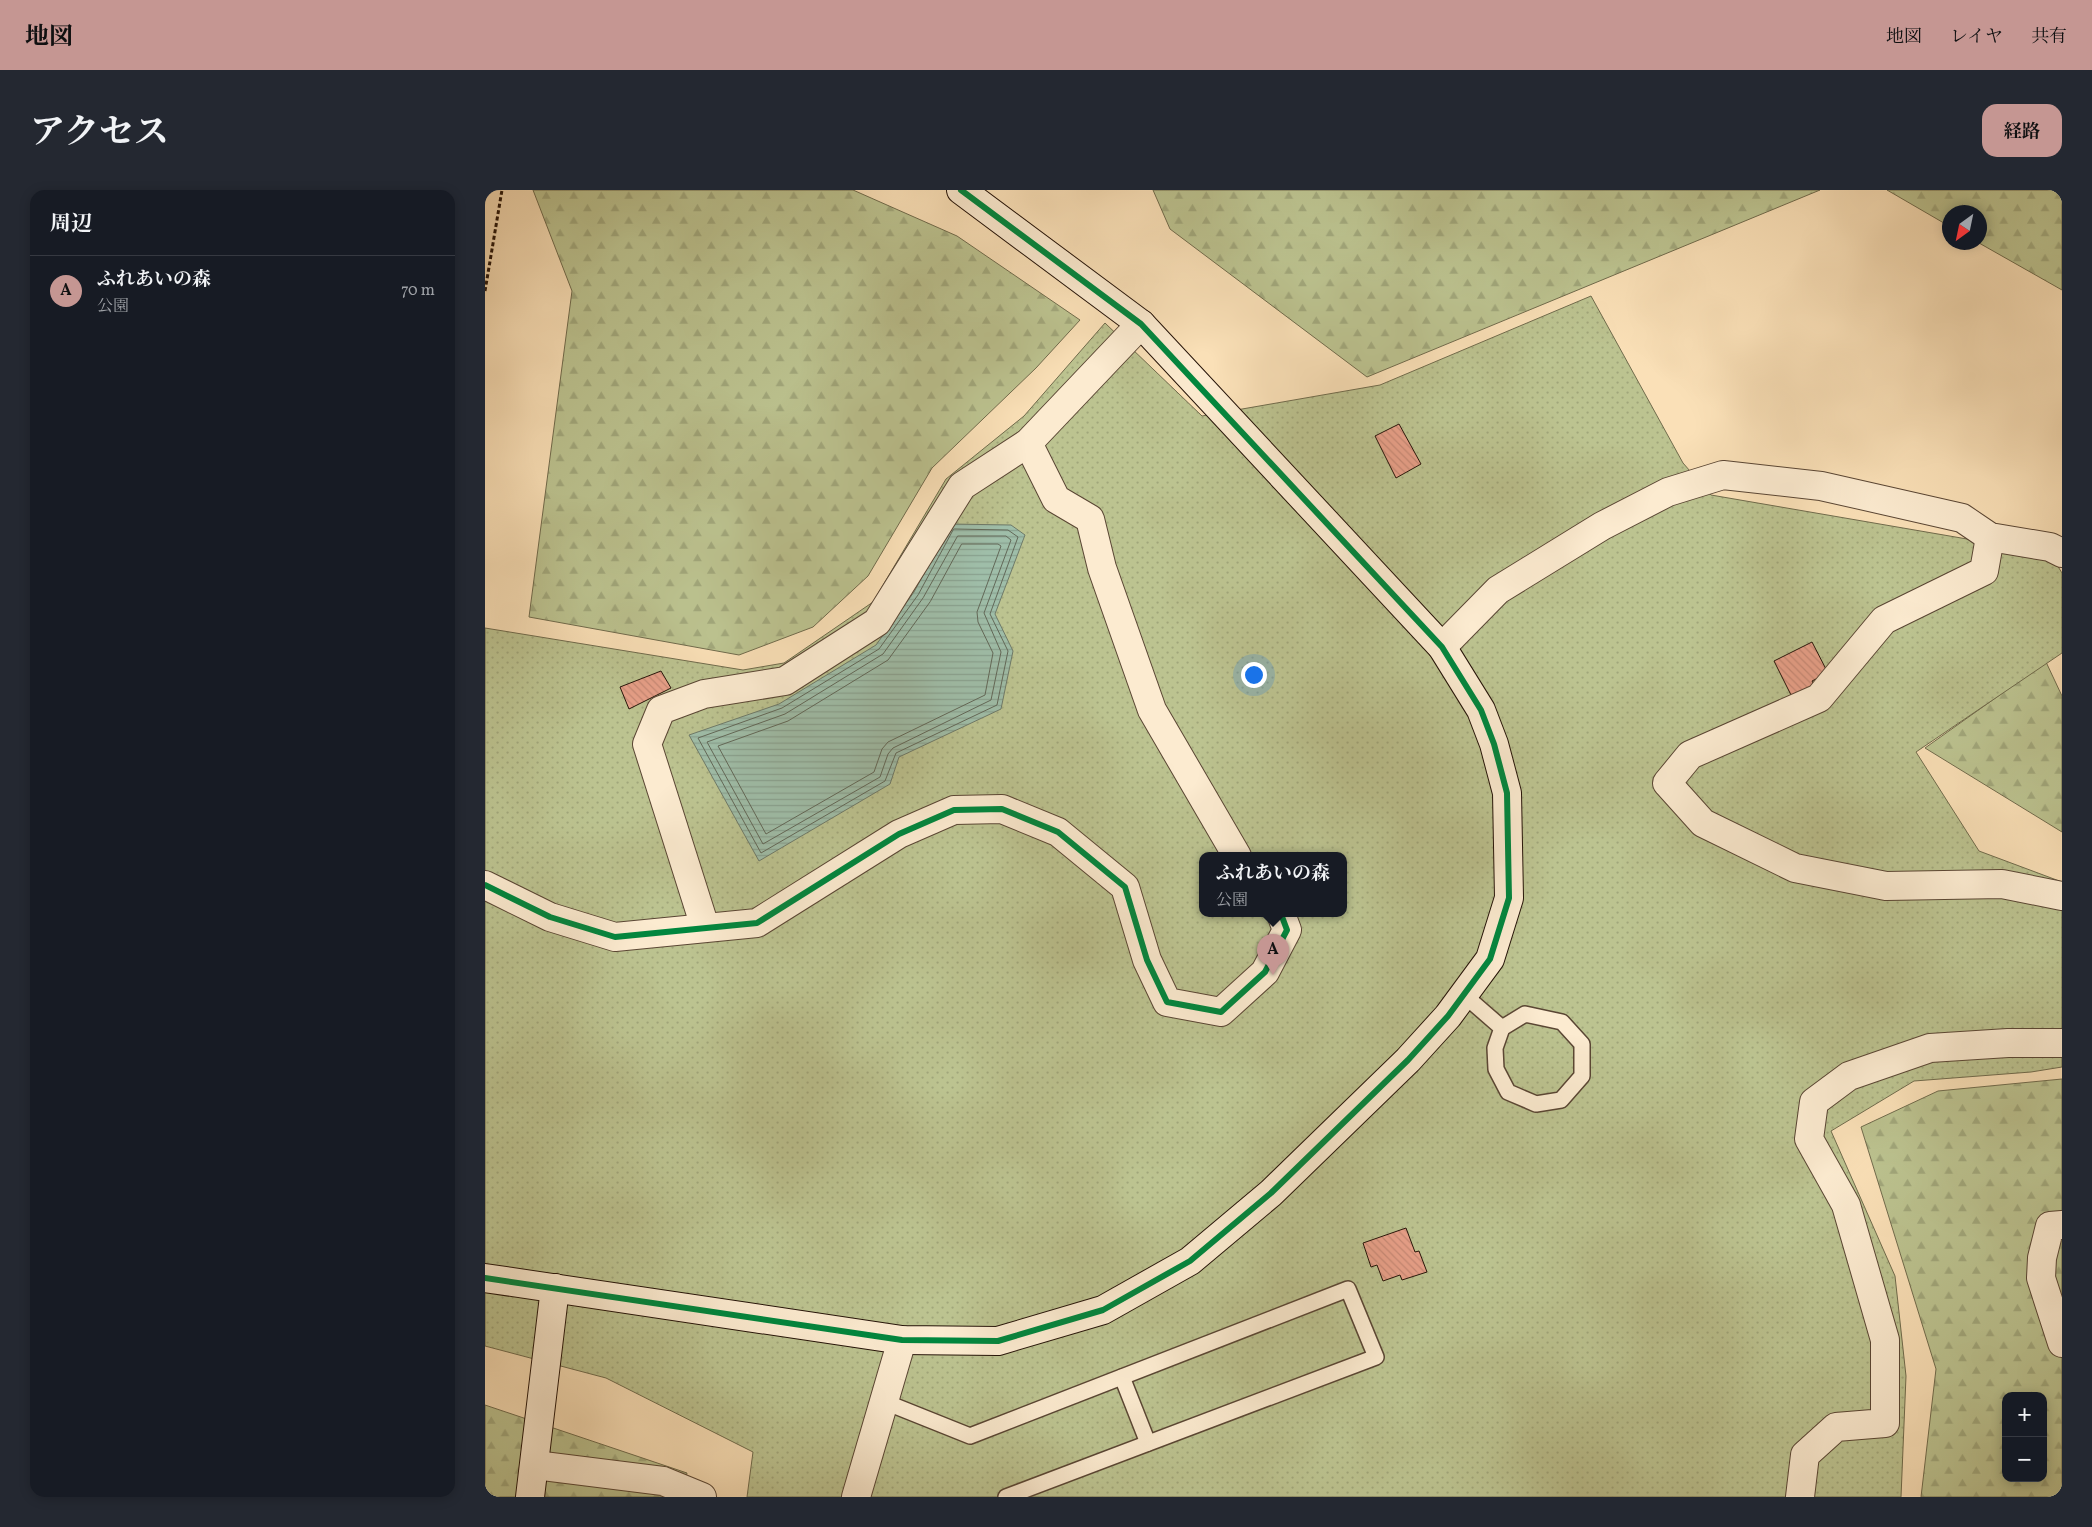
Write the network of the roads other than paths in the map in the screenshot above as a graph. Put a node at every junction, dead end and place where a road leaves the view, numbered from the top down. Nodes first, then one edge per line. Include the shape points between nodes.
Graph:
1 (961, 190) edge
2 (1141, 324) junction
3 (1028, 443) junction
4 (1990, 537) junction
5 (2062, 553) edge
6 (1442, 647) junction
7 (1235, 852) edge
8 (485, 885) edge
9 (2062, 896) edge
10 (1282, 917) edge
11 (705, 927) junction
12 (1464, 995) junction
13 (1501, 1028) junction
14 (2062, 1044) edge
15 (2062, 1225) edge
16 (485, 1278) edge
17 (555, 1288) junction
18 (902, 1340) junction
19 (2062, 1344) edge
20 (1121, 1377) junction
21 (885, 1402) junction
22 (1148, 1443) junction
23 (535, 1464) junction
24 (530, 1497) edge
25 (702, 1497) edge
26 (856, 1497) edge
27 (1006, 1497) edge
28 (1800, 1497) edge

1 - 2 street
2 - 3 street
2 - 6 street
3 - 7 street via 1055,499 1090,519 1102,568 1152,710
3 - 11 street via 962,486 877,622 785,681 704,694 661,710 647,744
4 - 5 street via 2050,547
4 - 6 street via 1962,518 1821,486 1723,475 1668,492 1601,526 1498,590
4 - 9 street via 1984,571 1884,620 1819,698 1690,756 1667,783 1703,823 1795,868 1886,886 2002,884
6 - 12 street via 1481,710 1507,792 1509,898 1490,959
8 - 11 street via 550,917 615,937
10 - 11 street via 1287,930 1265,972 1221,1012 1167,1002 1147,960 1125,887 1058,832 1002,809 954,810 899,834 757,923
12 - 13 lane
12 - 18 street via 1408,1060 1278,1187 1190,1261 1103,1310 998,1341
13 - 13 lane via 1525,1014 1562,1022 1583,1044 1582,1076 1561,1100 1536,1104 1508,1092 1496,1069 1495,1048
14 - 28 street via 2008,1043 1930,1048 1849,1076 1815,1102 1809,1139 1846,1205 1885,1340 1885,1423 1836,1427 1805,1455
15 - 19 street via 2050,1226 2041,1278
16 - 17 street
17 - 18 street
17 - 23 street
18 - 21 street
20 - 21 lane via 970,1436
20 - 22 lane
20 - 22 lane via 1348,1290 1376,1357
21 - 26 street
22 - 27 lane
23 - 24 street
23 - 25 street via 663,1481

